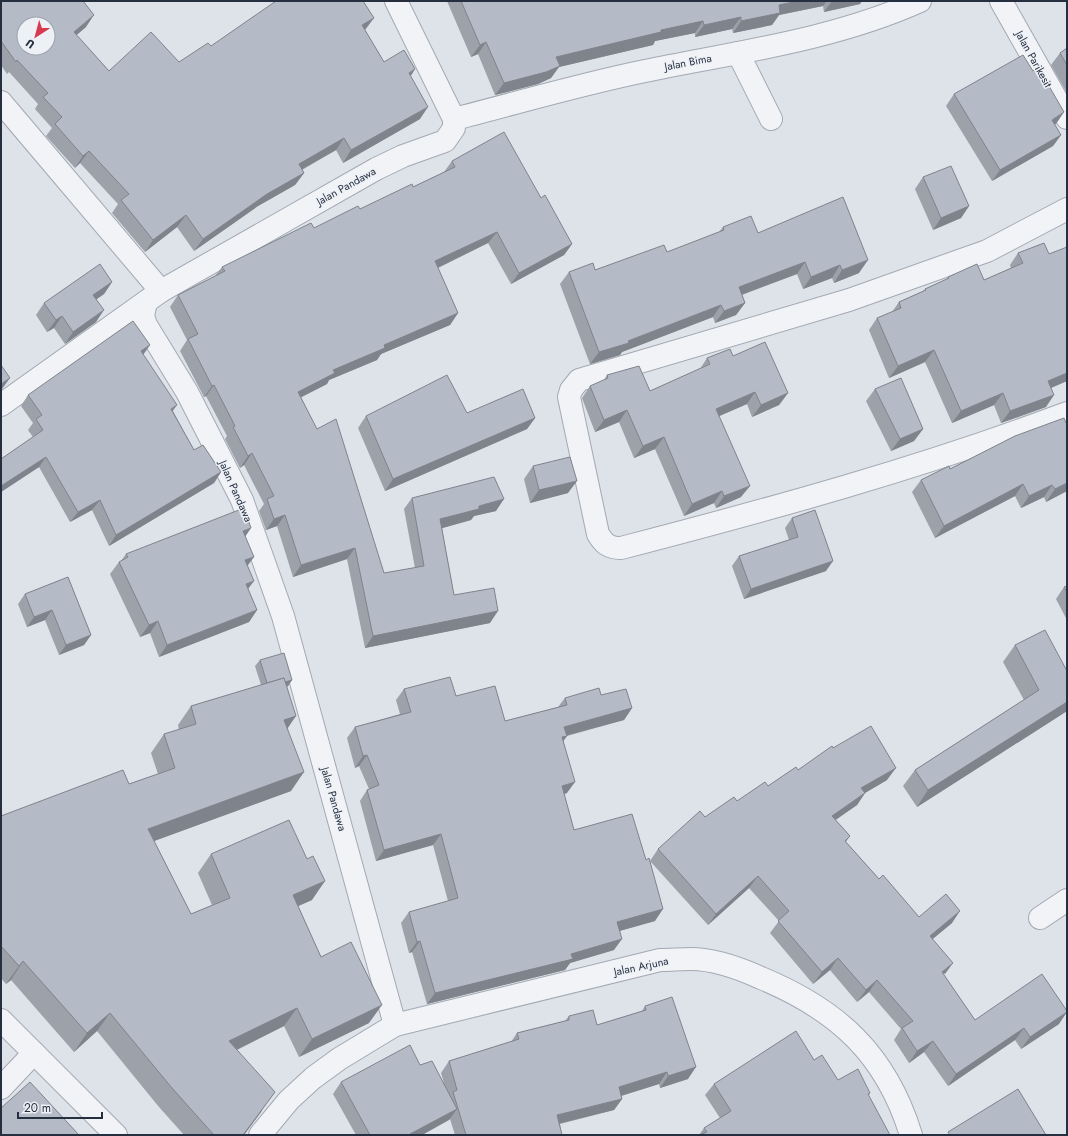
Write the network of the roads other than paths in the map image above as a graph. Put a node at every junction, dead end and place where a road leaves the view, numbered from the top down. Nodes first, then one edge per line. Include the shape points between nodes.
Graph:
1 (396, 1) edge
2 (1001, 1) edge
3 (908, 4) edge
4 (738, 53) junction
5 (1, 102) edge
6 (1067, 118) edge
7 (454, 119) junction
8 (771, 119) dead end
9 (1067, 209) edge
10 (154, 297) junction
11 (1, 405) edge
12 (1067, 414) edge
13 (1067, 900) edge
14 (1040, 918) dead end
15 (1, 1020) edge
16 (395, 1025) junction
17 (34, 1053) junction
18 (1, 1088) edge
19 (116, 1135) edge
20 (260, 1135) edge
21 (911, 1135) edge

1 - 7 street
2 - 6 street, Jalan Parikesit
3 - 4 street, Jalan Bima via 807,39
4 - 7 street, Jalan Bima via 642,71
4 - 8 street
5 - 10 street
7 - 10 street, Jalan Pandawa via 454,128 445,141 376,169
9 - 12 street via 988,251 849,300 579,380 569,397 598,534 602,541 614,548 740,517 907,469
10 - 11 street
10 - 16 street, Jalan Pandawa via 143,316 146,325 188,392 242,500 283,616
13 - 14 street
15 - 17 street
16 - 20 street via 313,1078 289,1100
16 - 21 street, Jalan Arjuna via 660,960 692,959 719,962 798,994 844,1026 871,1056 890,1084
17 - 18 street
17 - 19 street

